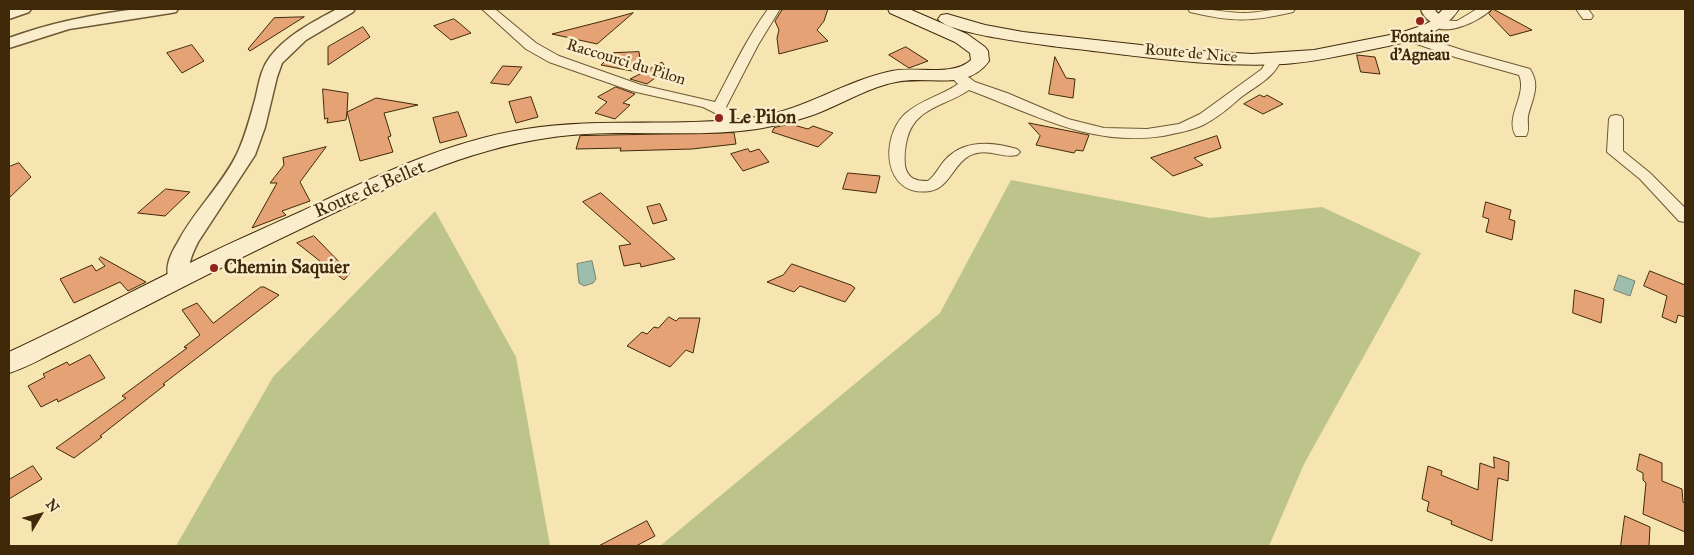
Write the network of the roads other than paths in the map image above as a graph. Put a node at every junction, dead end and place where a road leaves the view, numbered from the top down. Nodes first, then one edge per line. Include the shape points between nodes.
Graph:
1 (24, 9) edge
2 (171, 9) edge
3 (348, 9) edge
4 (488, 9) edge
5 (774, 9) edge
6 (896, 9) edge
7 (925, 9) edge
8 (1194, 9) edge
9 (1289, 9) edge
10 (1485, 9) edge
11 (9, 14) edge
12 (1439, 16) edge
13 (1407, 36) junction
14 (9, 43) edge
15 (1274, 59) junction
16 (960, 79) junction
17 (724, 116) junction
18 (1616, 120) dead end
19 (1522, 134) dead end
20 (1012, 152) dead end
21 (1685, 218) edge
22 (179, 279) junction
23 (9, 363) edge

1 - 11 street
2 - 14 street via 90,20
3 - 22 street via 290,45 272,65 251,146 183,249 176,269
4 - 17 street, Raccourci du Pilon via 531,46 554,59 637,88 708,104
5 - 17 street via 753,40
6 - 16 main road via 961,38 979,51 980,61
7 - 15 main road, Route de Nice via 970,26 1026,37 1225,58
8 - 9 street via 1250,17
10 - 12 street via 1459,25
12 - 13 main road, Route de Nice
13 - 15 main road, Route de Nice via 1313,55
13 - 19 street via 1525,72 1529,78 1527,102 1520,121
15 - 16 street via 1271,68 1197,122 1141,136 1076,128
16 - 17 main road, Route de Bellet via 907,74 887,78 806,111 760,122
16 - 20 street via 954,94 930,103 908,119 898,147 899,177 908,184 929,186 936,183 956,157 974,148 993,147
17 - 22 main road, Route de Bellet via 553,130 490,142 347,198
18 - 21 street via 1615,152 1645,176
22 - 23 main road, Route de Bellet

